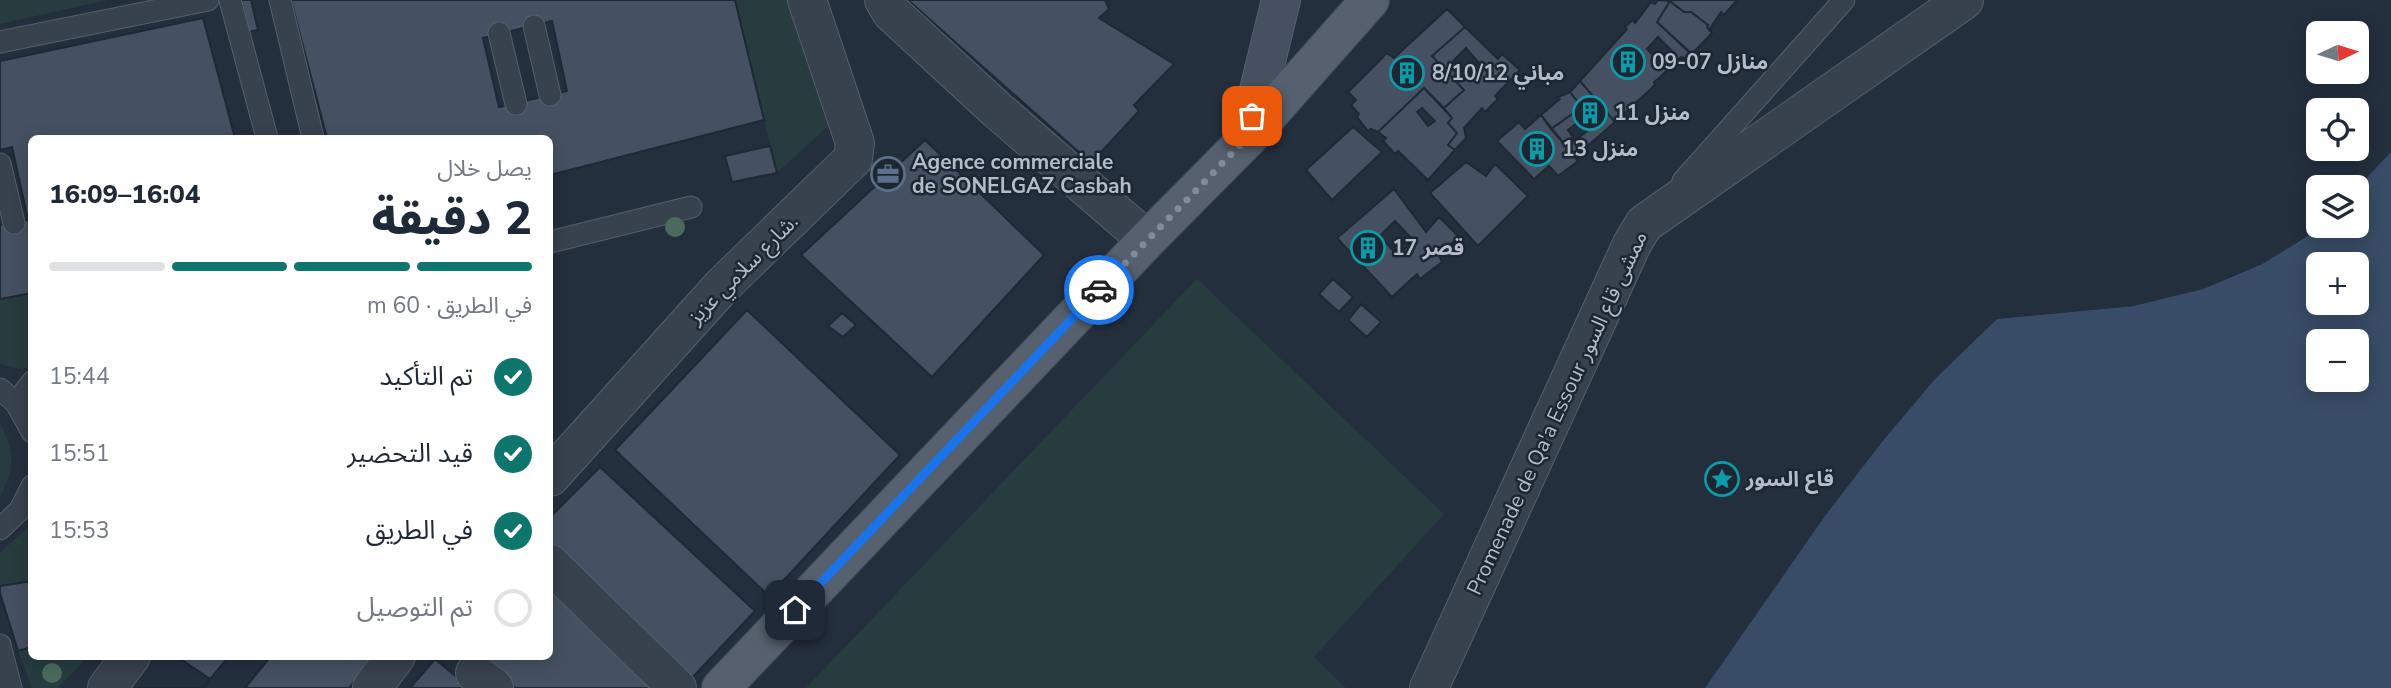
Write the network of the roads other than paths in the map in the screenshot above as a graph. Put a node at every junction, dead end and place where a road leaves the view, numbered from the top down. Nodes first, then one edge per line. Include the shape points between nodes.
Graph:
1 (208, 0) edge
2 (230, 0) edge
3 (280, 0) edge
4 (807, 0) edge
5 (884, 0) edge
6 (1281, 0) edge
7 (1370, 0) edge
8 (1844, 0) edge
9 (1964, 0) edge
10 (534, 26) dead end
11 (499, 33) dead end
12 (0, 43) edge
13 (550, 95) dead end
14 (516, 104) dead end
15 (266, 135) edge
16 (312, 135) edge
17 (1247, 138) junction
18 (0, 164) edge
19 (691, 207) dead end
20 (14, 223) dead end
21 (1644, 224) junction
22 (1147, 240) junction
23 (553, 241) edge
24 (28, 387) edge
25 (0, 389) edge
26 (16, 403) junction
27 (28, 425) edge
28 (553, 474) edge
29 (28, 494) edge
30 (0, 529) edge
31 (553, 567) edge
32 (0, 645) edge
33 (128, 660) edge
34 (393, 660) edge
35 (11, 688) edge
36 (107, 688) edge
37 (372, 688) edge
38 (677, 688) edge
39 (720, 688) edge
40 (1429, 688) edge

1 - 12 lane
2 - 15 lane
3 - 16 lane
4 - 28 street, شارع سلامي عزيز. via 855,143 853,159 723,285
5 - 22 street via 891,12 996,108
6 - 17 main road
7 - 17 main road
8 - 21 lane
9 - 21 street, Promenade de Qa'a Essour ممشى قاع السور
10 - 13 lane
11 - 14 lane
17 - 22 main road
18 - 20 lane
19 - 23 lane
21 - 40 street, Promenade de Qa'a Essour ممشى قاع السور
22 - 39 main road
24 - 26 lane
25 - 26 lane
26 - 27 lane
29 - 30 lane via 20,510
31 - 38 street
32 - 35 lane
33 - 36 street
34 - 37 street

